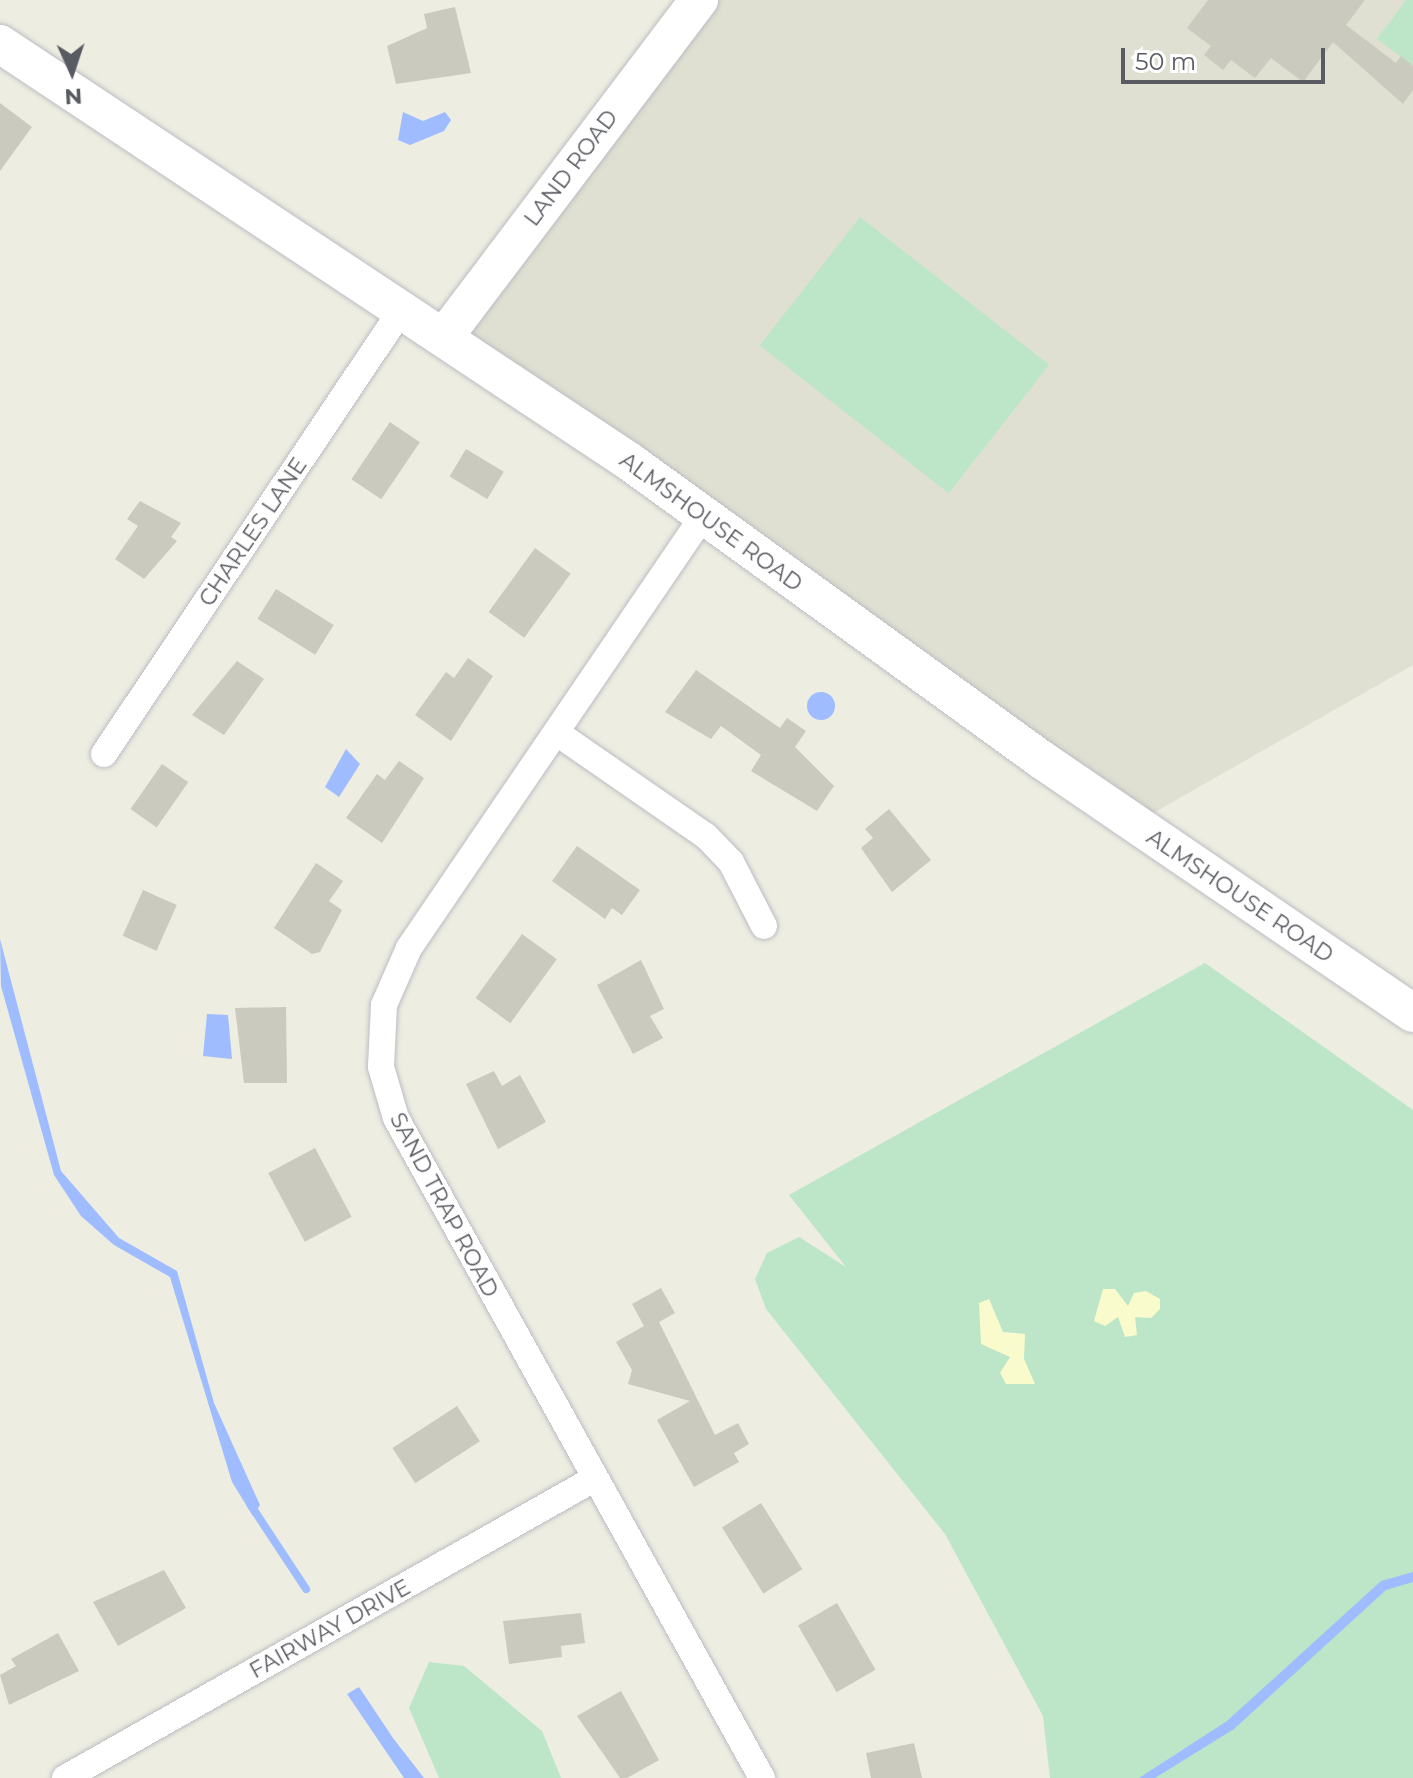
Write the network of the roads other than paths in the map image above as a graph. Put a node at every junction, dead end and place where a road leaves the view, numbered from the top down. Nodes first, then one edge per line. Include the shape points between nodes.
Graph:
1 (699, 0) edge
2 (0, 44) edge
3 (402, 309) junction
4 (444, 337) junction
5 (703, 516) junction
6 (557, 733) junction
7 (104, 754) dead end
8 (764, 926) dead end
9 (1413, 1013) edge
10 (594, 1479) junction
11 (65, 1778) edge
12 (762, 1778) edge

1 - 4 main road, LAND ROAD
2 - 3 main road, ALMSHOUSE ROAD
3 - 4 main road, ALMSHOUSE ROAD
3 - 7 street, CHARLES LANE
4 - 5 main road, ALMSHOUSE ROAD
5 - 6 street, SAND TRAP ROAD
5 - 9 main road, ALMSHOUSE ROAD
6 - 8 street via 714,843
6 - 10 street, SAND TRAP ROAD via 392,980 381,1067 396,1118
10 - 11 street, FAIRWAY DRIVE
10 - 12 street, SAND TRAP ROAD

